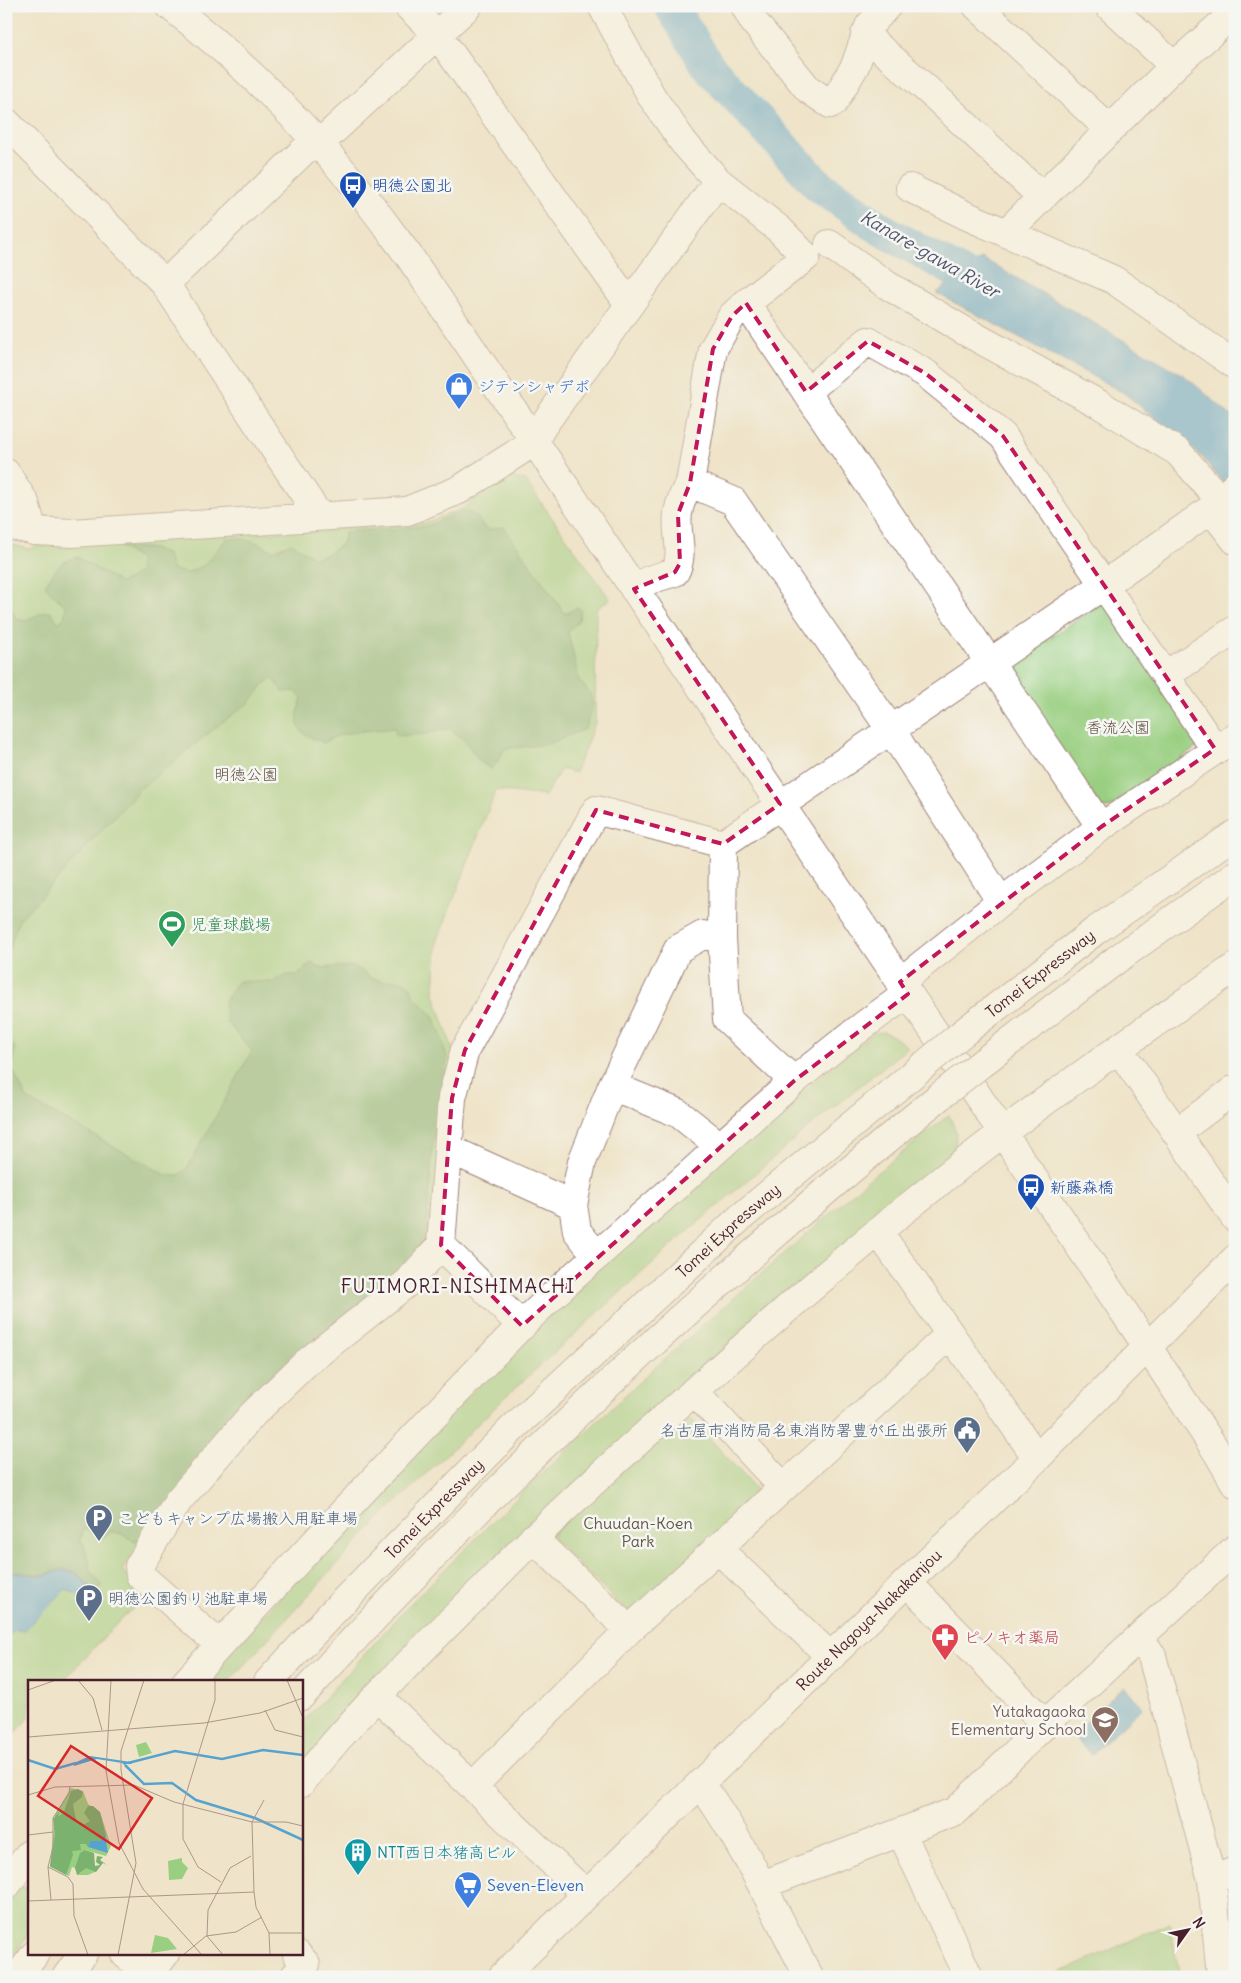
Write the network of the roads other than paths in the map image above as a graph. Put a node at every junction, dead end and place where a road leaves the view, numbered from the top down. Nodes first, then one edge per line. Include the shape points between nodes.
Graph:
1 (170, 6) edge
2 (408, 6) edge
3 (468, 6) edge
4 (602, 6) edge
5 (746, 6) edge
6 (887, 6) edge
7 (977, 6) edge
8 (1109, 6) edge
9 (1235, 12) edge
10 (437, 34) junction
11 (865, 35) junction
12 (1174, 66) junction
13 (6, 122) edge
14 (1110, 130) junction
15 (317, 142) junction
16 (718, 181) junction
17 (910, 188) dead end
18 (1042, 197) junction
19 (1006, 233) junction
20 (829, 244) dead end
21 (165, 284) junction
22 (746, 303) junction
23 (629, 304) junction
24 (1235, 365) edge
25 (806, 392) junction
26 (534, 442) junction
27 (6, 473) edge
28 (690, 484) junction
29 (1224, 498) edge
30 (319, 516) junction
31 (6, 525) edge
32 (33, 531) junction
33 (1235, 540) edge
34 (1104, 585) junction
35 (634, 589) junction
36 (1235, 630) edge
37 (990, 662) junction
38 (1166, 675) junction
39 (891, 730) junction
40 (1225, 743) edge
41 (780, 804) junction
42 (1101, 827) junction
43 (1235, 834) edge
44 (723, 844) junction
45 (1235, 875) edge
46 (1001, 902) junction
47 (722, 938) junction
48 (1235, 967) edge
49 (904, 988) junction
50 (1119, 1049) junction
51 (794, 1081) junction
52 (612, 1086) junction
53 (1235, 1089) edge
54 (1003, 1133) junction
55 (1176, 1133) junction
56 (720, 1146) junction
57 (449, 1149) junction
58 (573, 1205) junction
59 (1235, 1218) edge
60 (878, 1231) junction
61 (441, 1245) junction
62 (597, 1256) junction
63 (1235, 1259) edge
64 (522, 1326) junction
65 (950, 1334) junction
66 (1147, 1346) junction
67 (694, 1391) junction
68 (1037, 1458) junction
69 (1235, 1483) edge
70 (783, 1487) junction
71 (533, 1538) junction
72 (717, 1548) junction
73 (1235, 1549) edge
74 (907, 1582) junction
75 (629, 1630) junction
76 (1140, 1638) junction
77 (220, 1645) junction
78 (831, 1657) junction
79 (188, 1680) edge
80 (270, 1680) edge
81 (302, 1695) edge
82 (377, 1696) junction
83 (1045, 1724) junction
84 (302, 1783) edge
85 (701, 1784) junction
86 (473, 1786) junction
87 (901, 1832) junction
88 (22, 1856) edge
89 (1223, 1876) edge
90 (762, 1885) junction
91 (6, 1886) edge
92 (586, 1894) junction
93 (34, 1956) edge
94 (130, 1956) edge
95 (299, 1956) edge
96 (154, 1970) edge
97 (801, 1974) edge
98 (18, 1977) edge
99 (294, 1977) edge
100 (502, 1977) edge
101 (969, 1977) edge
102 (1221, 1977) edge

1 - 15 main road via 236,60
2 - 10 main road
3 - 10 main road
4 - 16 main road via 652,97 684,143
5 - 11 main road via 754,22 808,89 830,104 854,66
6 - 11 main road
7 - 14 main road
8 - 12 main road
9 - 12 main road
10 - 15 main road
10 - 23 main road
11 - 18 main road
12 - 14 main road
13 - 21 main road
14 - 18 main road
15 - 21 main road
15 - 26 main road via 408,256
16 - 22 main road via 780,230 806,258
16 - 23 main road
17 - 19 main road
18 - 19 main road
19 - 24 main road via 1114,280
20 - 29 main road via 887,285 1178,452
21 - 30 main road
22 - 25 main road
22 - 28 main road via 732,316 713,350
23 - 26 main road
25 - 34 main road via 868,341 925,373 1003,436
25 - 37 main road
26 - 30 main road via 459,490 407,511
26 - 35 main road
27 - 32 main road via 25,503
28 - 35 main road via 678,514 680,563 675,572 648,580
28 - 39 main road via 733,501
29 - 33 main road
29 - 34 main road
30 - 32 main road via 72,533
31 - 32 main road
34 - 37 main road
34 - 38 main road
35 - 41 main road
36 - 38 main road
37 - 39 main road
37 - 42 main road
38 - 40 main road
39 - 41 main road
39 - 46 main road
40 - 42 main road
41 - 44 main road
41 - 49 main road
42 - 46 main road
43 - 80 main road, Tomei Expressway, bridge via 1095,931 964,1032 741,1216 513,1428 357,1586
44 - 47 main road
44 - 57 main road via 596,810 465,1050 452,1098
45 - 81 main road, bridge via 1116,960 982,1063 771,1237 536,1452
46 - 49 main road
47 - 51 main road via 727,1019
47 - 52 main road via 703,935 678,948
48 - 50 main road
49 - 51 main road via 882,1011
49 - 54 main road
50 - 54 main road
50 - 55 main road
51 - 56 main road
52 - 56 main road via 678,1113
52 - 58 main road via 582,1162
53 - 55 main road
54 - 60 main road
54 - 66 main road
55 - 59 main road
56 - 62 main road
57 - 58 main road
57 - 61 main road
58 - 62 main road via 577,1231
60 - 65 main road
60 - 67 main road
61 - 64 main road
61 - 77 main road via 407,1283 306,1363 253,1414 178,1501 139,1566 140,1575
62 - 64 main road
63 - 66 main road, Route Nagoya-Nakakanjou
64 - 77 main road
65 - 68 main road
65 - 70 main road
66 - 68 main road, Route Nagoya-Nakakanjou
66 - 69 main road
67 - 70 main road
67 - 71 main road
68 - 74 main road, Route Nagoya-Nakakanjou
70 - 72 main road
71 - 75 main road
71 - 82 main road
72 - 75 main road
72 - 78 main road
73 - 76 main road
74 - 78 main road, Route Nagoya-Nakakanjou
74 - 83 main road
75 - 86 main road
76 - 83 main road
76 - 89 main road via 1152,1656
77 - 79 main road
78 - 85 main road, Route Nagoya-Nakakanjou
82 - 84 main road
82 - 86 main road
83 - 87 main road via 956,1811
85 - 90 main road
85 - 92 main road, Route Nagoya-Nakakanjou
86 - 92 main road
87 - 90 main road
87 - 101 main road
88 - 91 main road
89 - 102 main road
90 - 97 main road
92 - 100 main road, Route Nagoya-Nakakanjou
93 - 98 main road
94 - 96 main road
95 - 99 main road via 306,1964

